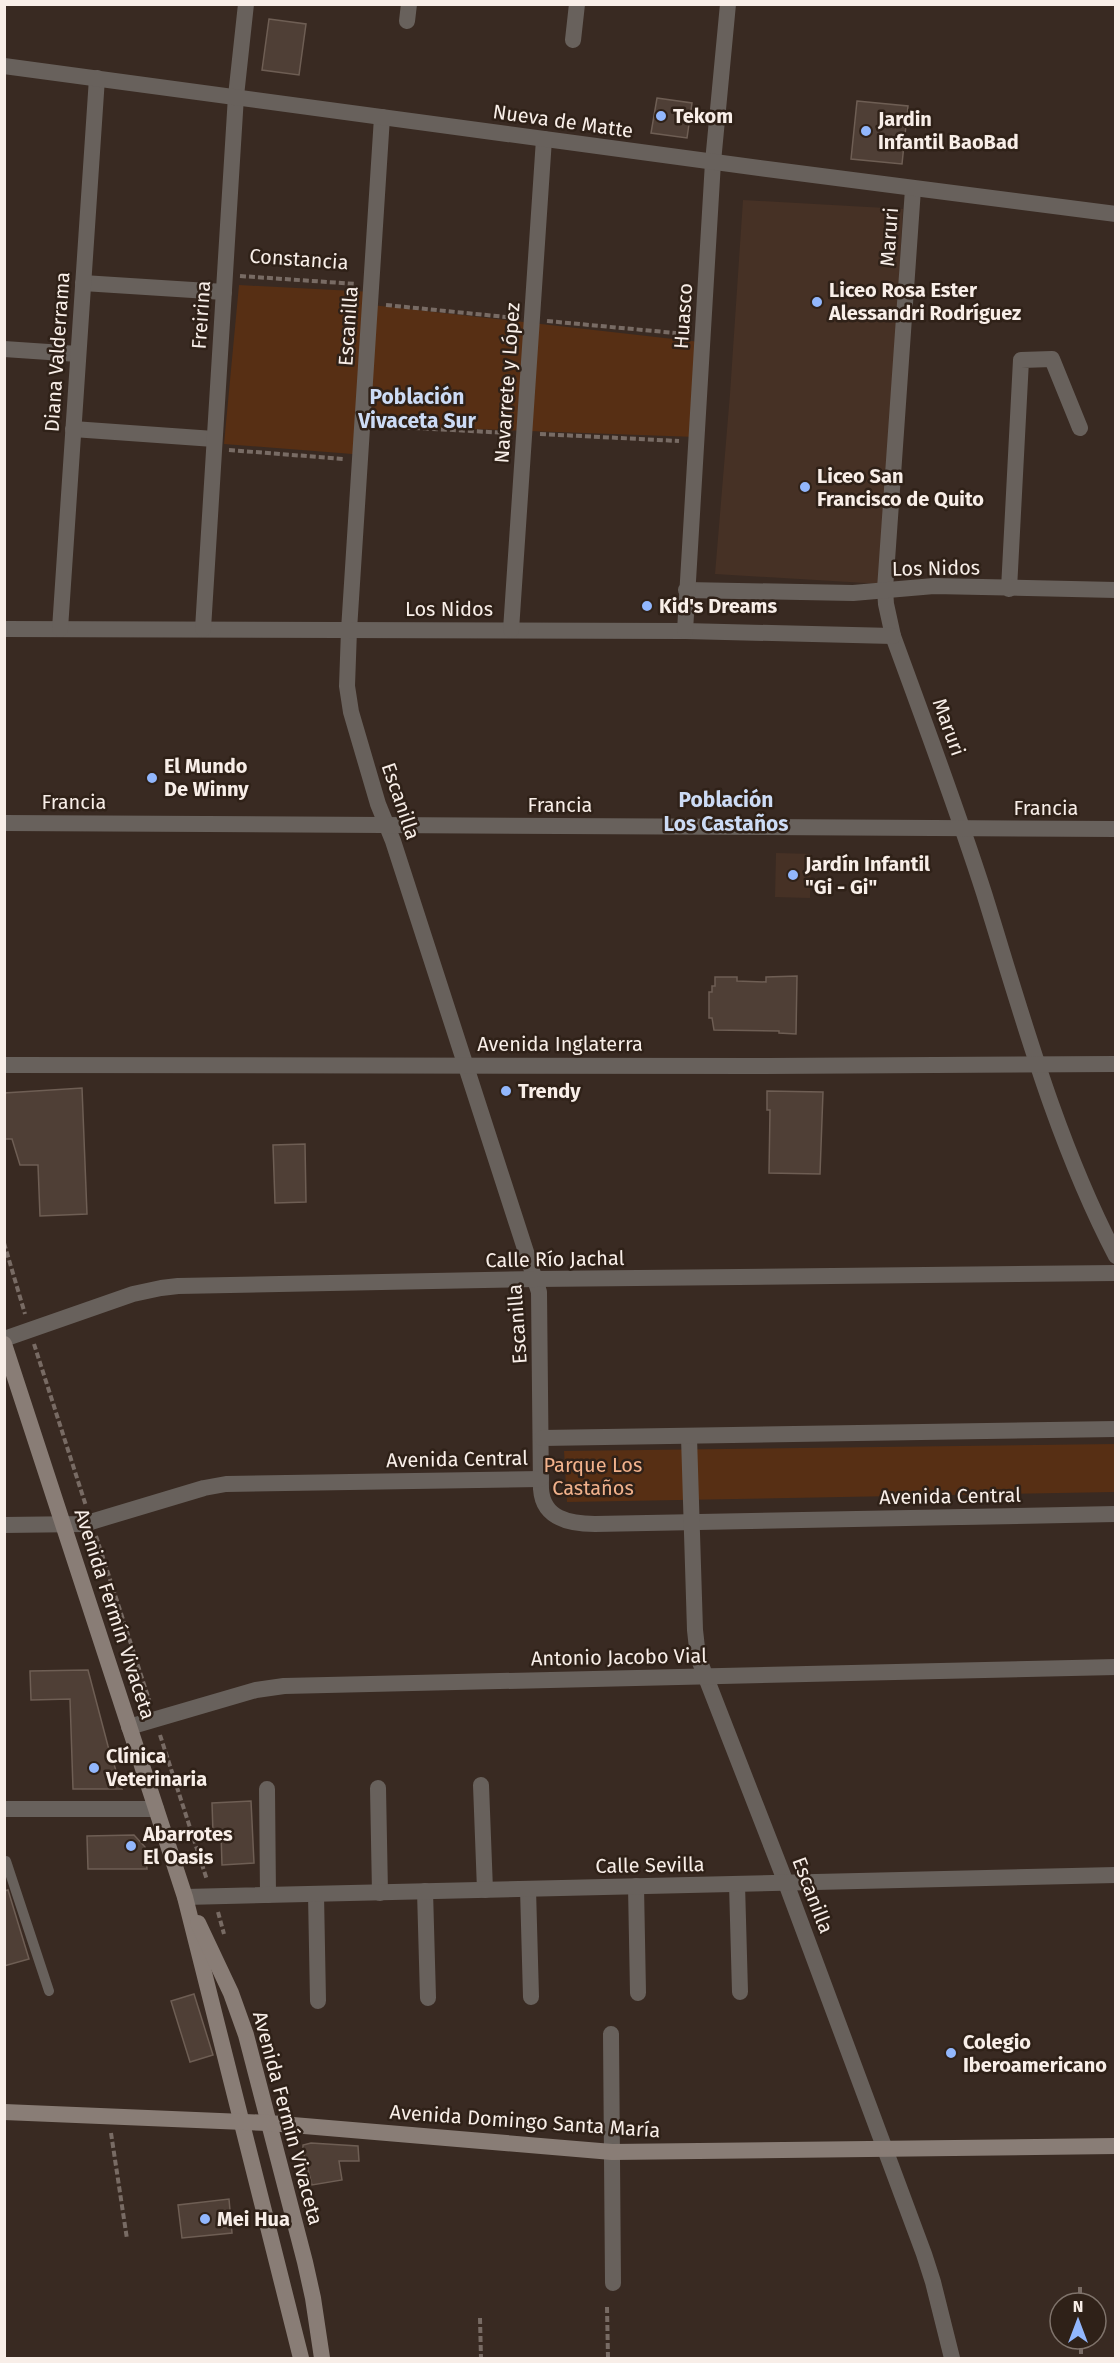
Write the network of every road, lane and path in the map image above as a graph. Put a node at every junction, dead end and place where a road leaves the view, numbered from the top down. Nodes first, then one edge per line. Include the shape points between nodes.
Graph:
1 (246, 4) edge
2 (577, 4) edge
3 (728, 4) edge
4 (573, 40) dead end
5 (4, 66) edge
6 (97, 78) junction
7 (236, 96) junction
8 (382, 117) junction
9 (544, 139) junction
10 (713, 162) junction
11 (913, 189) junction
12 (1116, 214) edge
13 (83, 282) junction
14 (224, 284) junction
15 (371, 285) junction
16 (4, 349) edge
17 (78, 354) junction
18 (1080, 428) dead end
19 (73, 429) junction
20 (214, 444) junction
21 (360, 460) junction
22 (885, 589) junction
23 (1009, 589) junction
24 (686, 590) junction
25 (1116, 590) edge
26 (4, 629) edge
27 (60, 629) junction
28 (202, 629) junction
29 (349, 630) junction
30 (512, 630) junction
31 (685, 631) junction
32 (893, 636) junction
33 (4, 823) edge
34 (387, 825) junction
35 (963, 828) junction
36 (1116, 829) edge
37 (1038, 1064) junction
38 (1116, 1064) edge
39 (4, 1065) edge
40 (467, 1065) junction
41 (4, 1243) edge
42 (1116, 1256) edge
43 (1116, 1273) edge
44 (536, 1279) junction
45 (29, 1330) junction
46 (4, 1339) edge
47 (4, 1344) edge
48 (1116, 1429) edge
49 (689, 1437) junction
50 (542, 1438) junction
51 (541, 1479) junction
52 (1116, 1514) edge
53 (91, 1521) junction
54 (692, 1523) junction
55 (4, 1526) edge
56 (64, 1526) junction
57 (1116, 1667) edge
58 (705, 1676) junction
59 (155, 1719) junction
60 (129, 1727) junction
61 (481, 1785) dead end
62 (378, 1788) dead end
63 (267, 1790) dead end
64 (4, 1809) edge
65 (156, 1809) junction
66 (6, 1861) dead end
67 (1116, 1875) edge
68 (786, 1883) junction
69 (737, 1884) junction
70 (636, 1886) junction
71 (528, 1889) junction
72 (485, 1890) junction
73 (425, 1892) junction
74 (380, 1893) junction
75 (316, 1894) junction
76 (268, 1895) junction
77 (185, 1897) junction
78 (213, 1897) junction
79 (227, 1942) dead end
80 (49, 1991) dead end
81 (740, 1992) dead end
82 (638, 1993) dead end
83 (531, 1996) dead end
84 (428, 1998) dead end
85 (318, 2001) dead end
86 (611, 2034) dead end
87 (4, 2112) edge
88 (243, 2122) junction
89 (269, 2123) junction
90 (112, 2136) dead end
91 (1116, 2146) edge
92 (884, 2149) junction
93 (612, 2152) junction
94 (127, 2239) dead end
95 (613, 2283) dead end
96 (1080, 2287) dead end
97 (1080, 2291) edge
98 (607, 2307) dead end
99 (480, 2318) dead end
100 (301, 2358) edge
101 (322, 2358) edge
102 (481, 2358) edge
103 (608, 2358) edge
104 (952, 2358) edge

1 - 7 street, Freirina
2 - 4 street
3 - 10 street, Huasco
5 - 6 street, Nueva de Matte
6 - 7 street, Nueva de Matte
6 - 13 street, Diana Valderrama
7 - 8 street, Nueva de Matte
7 - 14 street, Freirina
8 - 9 street, Nueva de Matte
8 - 15 street, Escanilla
9 - 10 street, Nueva de Matte
9 - 30 street, Navarrete y López
10 - 11 street, Nueva de Matte
10 - 24 street, Huasco
11 - 12 street, Nueva de Matte
11 - 22 street, Maruri
13 - 14 street
13 - 17 street, Diana Valderrama
14 - 15 path, Constancia
14 - 20 street, Freirina
15 - 21 street, Escanilla
16 - 17 street
17 - 19 street, Diana Valderrama
18 - 23 street via 1052,359 1021,360
19 - 20 street
19 - 27 street, Diana Valderrama
20 - 21 path
20 - 28 street, Freirina
21 - 29 street, Escanilla
22 - 23 street, Los Nidos
22 - 24 street, Los Nidos via 853,593
22 - 32 street, Maruri
23 - 25 street, Los Nidos
24 - 31 street, Huasco
26 - 27 street, Los Nidos
27 - 28 street, Los Nidos
28 - 29 street, Los Nidos
29 - 30 street, Los Nidos
29 - 34 street, Escanilla via 349,702
30 - 31 street, Los Nidos
31 - 32 street, Los Nidos
32 - 35 street, Maruri
33 - 34 street, Francia
34 - 35 street, Francia
34 - 40 street, Escanilla
35 - 36 street, Francia
35 - 37 street, Maruri
37 - 38 street, Avenida Inglaterra
37 - 40 street, Avenida Inglaterra
37 - 42 street, Maruri via 1080,1182
39 - 40 street, Avenida Inglaterra
40 - 44 street, Escanilla
41 - 45 path
43 - 44 street, Calle Río Jachal
44 - 45 street, Calle Río Jachal via 161,1288
44 - 50 street, Escanilla via 540,1304
45 - 46 street, Calle Río Jachal
45 - 53 path
47 - 56 main road, Avenida Fermín Vivaceta
48 - 49 street, Avenida Central
49 - 50 street, Avenida Central
49 - 54 street, Escanilla
50 - 51 street, Escanilla
51 - 53 street, Avenida Central via 226,1484
51 - 54 street, Avenida Central via 546,1508 572,1523
52 - 54 street, Avenida Central
53 - 56 street, Avenida Central
53 - 59 path
54 - 58 street, Escanilla via 695,1630
55 - 56 street, Avenida Central
56 - 60 main road, Avenida Fermín Vivaceta
57 - 58 street, Antonio Jacobo Vial
58 - 59 street, Antonio Jacobo Vial via 284,1686 256,1690
58 - 68 street, Escanilla
59 - 60 street, Antonio Jacobo Vial
59 - 78 path
60 - 65 main road, Avenida Fermín Vivaceta
61 - 72 street
62 - 74 street
63 - 76 street
64 - 65 street
65 - 77 main road, Avenida Fermín Vivaceta
66 - 80 lane
67 - 68 street, Calle Sevilla
68 - 69 street, Calle Sevilla
68 - 92 street, Escanilla
69 - 70 street, Calle Sevilla
69 - 81 street
70 - 71 street, Calle Sevilla
70 - 82 street
71 - 72 street, Calle Sevilla
71 - 83 street
72 - 73 street, Calle Sevilla
73 - 74 street, Calle Sevilla
73 - 84 street
74 - 75 street, Calle Sevilla
75 - 76 street, Calle Sevilla
75 - 85 street
76 - 78 street, Calle Sevilla
77 - 78 street, Calle Sevilla
77 - 88 main road, Avenida Fermín Vivaceta
77 - 89 main road, Avenida Fermín Vivaceta via 231,1993
78 - 79 path
86 - 93 street
87 - 88 main road, Avenida Domingo Santa María
88 - 89 main road, Avenida Domingo Santa María
88 - 100 main road, Avenida Fermín Vivaceta
89 - 93 main road, Avenida Domingo Santa María
89 - 101 main road, Avenida Fermín Vivaceta via 313,2298
90 - 94 path
91 - 92 main road, Avenida Domingo Santa María
92 - 93 main road, Avenida Domingo Santa María
92 - 104 street, Escanilla via 933,2282
93 - 95 street
96 - 97 path
98 - 103 path
99 - 102 path

